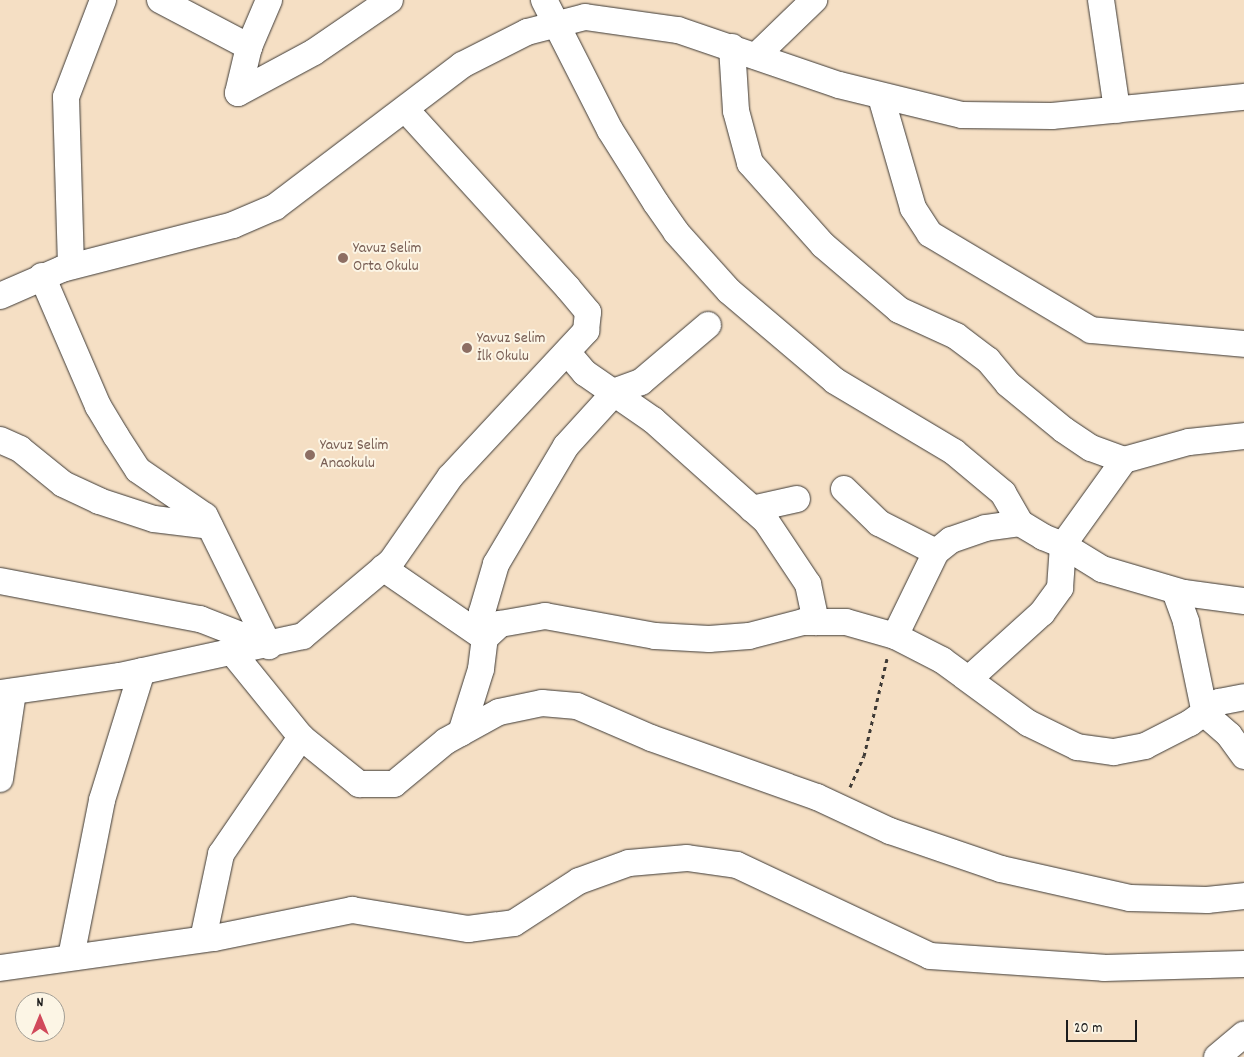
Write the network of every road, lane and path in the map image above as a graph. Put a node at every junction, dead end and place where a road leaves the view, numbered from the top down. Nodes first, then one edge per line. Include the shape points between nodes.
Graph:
1 (103, 0) edge
2 (160, 0) edge
3 (269, 0) edge
4 (390, 0) edge
5 (814, 0) edge
6 (1101, 0) edge
7 (553, 7) edge
8 (249, 47) junction
9 (744, 52) junction
10 (881, 97) junction
11 (1244, 97) edge
12 (404, 109) junction
13 (1117, 110) junction
14 (71, 266) junction
15 (42, 276) junction
16 (0, 296) edge
17 (708, 325) dead end
18 (1244, 344) edge
19 (568, 353) junction
20 (616, 391) junction
21 (1244, 436) edge
22 (0, 440) edge
23 (1124, 460) junction
24 (844, 489) dead end
25 (797, 498) dead end
26 (752, 509) junction
27 (1020, 522) junction
28 (210, 526) junction
29 (1063, 545) junction
30 (936, 552) junction
31 (383, 568) junction
32 (0, 581) edge
33 (1175, 591) junction
34 (1244, 601) edge
35 (816, 622) junction
36 (895, 636) junction
37 (485, 638) junction
38 (269, 646) junction
39 (233, 653) junction
40 (142, 671) junction
41 (970, 678) junction
42 (6, 693) edge
43 (1244, 698) edge
44 (1205, 714) junction
45 (461, 733) junction
46 (301, 737) junction
47 (1244, 756) edge
48 (0, 779) edge
49 (841, 808) junction
50 (1244, 896) edge
51 (203, 939) junction
52 (71, 957) junction
53 (1244, 964) edge
54 (0, 968) edge
55 (1244, 1034) edge
56 (1216, 1057) edge

1 - 14 street via 66,97
2 - 8 street
3 - 8 street
4 - 8 street via 314,52 238,94
5 - 9 street
6 - 13 street
7 - 9 street via 585,17 620,19
7 - 12 street via 462,65
7 - 27 street via 610,130 676,232 729,292 835,381 954,452 1003,493
9 - 10 street
9 - 23 street via 736,111 750,163 823,245 899,310 956,336 988,360 1008,384 1064,430 1091,448
10 - 13 street via 962,115 1052,116
10 - 18 street via 913,208 930,234 1091,330
11 - 13 street
12 - 14 street via 275,207 233,225
12 - 19 street via 588,312 586,331
14 - 15 street
15 - 16 street
15 - 28 street via 98,406 138,470 205,516
17 - 20 street via 641,382
19 - 20 street via 585,373
19 - 31 street via 450,476
20 - 26 street
20 - 37 street via 566,446 496,564 482,612
21 - 23 street via 1163,447
22 - 28 street via 20,448 63,484 99,501 154,519
23 - 29 street
24 - 30 street via 880,522
25 - 26 street
26 - 35 street via 766,521 808,584
27 - 29 street
27 - 30 street via 968,534
28 - 38 street
29 - 33 street via 1102,569
29 - 41 street via 1060,588 1042,613
30 - 36 street
31 - 37 street
31 - 38 street via 304,636
32 - 38 street via 200,619
33 - 34 street
33 - 44 street via 1186,622
35 - 36 street via 846,622
35 - 37 street via 749,636 709,639 655,636 545,616 500,624
36 - 41 street
36 - 49 path via 878,687 864,756
37 - 45 street via 481,669
38 - 39 street
39 - 40 street
39 - 46 street
40 - 42 street
40 - 52 street via 102,800
41 - 44 street via 1028,723 1078,747 1114,752 1145,746
42 - 48 street
43 - 44 street via 1219,702
44 - 47 street via 1229,735
45 - 46 street via 394,784 359,784
45 - 49 street via 499,712 542,703 577,706
46 - 51 street via 222,854
49 - 50 street via 950,853 1063,885 1130,898 1207,900
51 - 52 street
51 - 53 street via 352,910 468,929 514,923 579,881 629,863 687,858 737,865 930,956 1104,968
52 - 54 street
55 - 56 street

